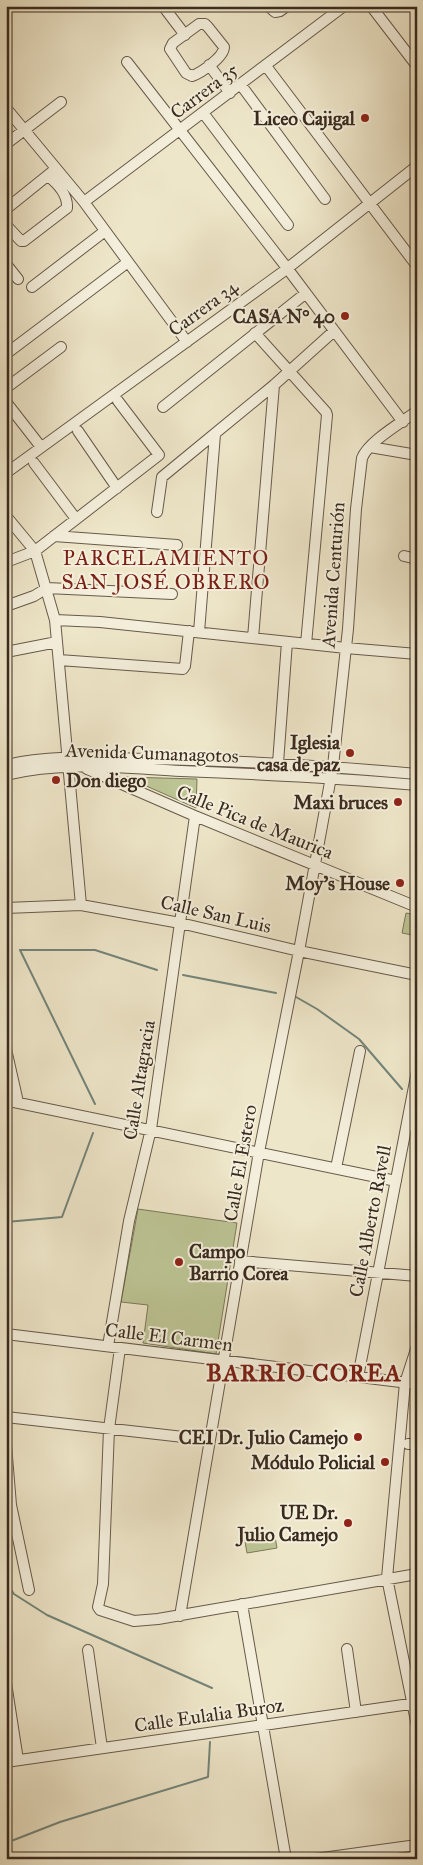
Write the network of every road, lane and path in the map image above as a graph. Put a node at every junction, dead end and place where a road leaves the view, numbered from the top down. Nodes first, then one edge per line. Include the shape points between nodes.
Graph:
1 (163, 6) edge
2 (268, 6) edge
3 (286, 6) edge
4 (344, 6) edge
5 (371, 6) edge
6 (185, 35) junction
7 (127, 62) dead end
8 (416, 62) edge
9 (209, 65) junction
10 (266, 66) junction
11 (241, 85) junction
12 (230, 93) junction
13 (61, 102) dead end
14 (6, 108) edge
15 (204, 114) junction
16 (24, 130) junction
17 (181, 131) junction
18 (6, 144) edge
19 (417, 166) edge
20 (57, 169) junction
21 (48, 176) junction
22 (325, 199) dead end
23 (84, 202) junction
24 (370, 203) junction
25 (6, 209) edge
26 (6, 225) edge
27 (288, 225) dead end
28 (105, 230) junction
29 (128, 262) junction
30 (6, 264) edge
31 (417, 266) edge
32 (287, 268) junction
33 (18, 279) dead end
34 (32, 287) dead end
35 (306, 293) junction
36 (334, 331) junction
37 (255, 333) junction
38 (186, 342) junction
39 (61, 347) dead end
40 (6, 354) edge
41 (289, 372) junction
42 (274, 385) junction
43 (6, 388) edge
44 (118, 401) dead end
45 (6, 402) edge
46 (163, 407) dead end
47 (417, 411) edge
48 (402, 422) junction
49 (78, 431) dead end
50 (215, 434) junction
51 (41, 447) junction
52 (370, 447) junction
53 (417, 455) edge
54 (34, 463) dead end
55 (6, 473) edge
56 (117, 488) junction
57 (157, 512) dead end
58 (6, 516) edge
59 (76, 519) junction
60 (54, 536) junction
61 (177, 545) dead end
62 (35, 551) junction
63 (404, 556) dead end
64 (417, 559) edge
65 (6, 562) edge
66 (47, 588) junction
67 (172, 594) dead end
68 (6, 606) edge
69 (55, 620) junction
70 (194, 632) junction
71 (253, 638) junction
72 (58, 642) junction
73 (287, 642) junction
74 (306, 644) junction
75 (346, 648) junction
76 (6, 652) edge
77 (417, 654) edge
78 (59, 660) junction
79 (68, 762) junction
80 (278, 763) junction
81 (6, 765) edge
82 (82, 766) junction
83 (333, 766) junction
84 (417, 774) edge
85 (6, 775) edge
86 (331, 777) junction
87 (417, 785) edge
88 (194, 816) junction
89 (314, 865) junction
90 (81, 905) junction
91 (417, 906) edge
92 (6, 908) edge
93 (180, 923) junction
94 (299, 951) junction
95 (417, 975) edge
96 (6, 1049) edge
97 (360, 1051) dead end
98 (417, 1071) edge
99 (6, 1102) edge
100 (18, 1102) junction
101 (151, 1129) junction
102 (259, 1152) junction
103 (336, 1168) junction
104 (396, 1181) junction
105 (240, 1261) junction
106 (379, 1273) junction
107 (417, 1276) edge
108 (6, 1334) edge
109 (108, 1346) junction
110 (417, 1346) edge
111 (120, 1348) junction
112 (224, 1362) junction
113 (358, 1377) junction
114 (405, 1383) junction
115 (417, 1384) edge
116 (6, 1417) edge
117 (109, 1429) junction
118 (210, 1440) junction
119 (6, 1445) edge
120 (417, 1574) edge
121 (387, 1578) junction
122 (29, 1590) dead end
123 (242, 1604) junction
124 (180, 1616) junction
125 (347, 1648) dead end
126 (88, 1650) dead end
127 (6, 1683) edge
128 (414, 1703) edge
129 (356, 1712) junction
130 (263, 1725) junction
131 (417, 1726) edge
132 (102, 1748) junction
133 (18, 1760) junction
134 (6, 1762) edge
135 (417, 1844) edge
136 (286, 1859) edge
137 (315, 1859) edge

1 - 6 street
2 - 3 street via 278,12
4 - 10 street, Carrera 35
5 - 8 street
6 - 9 street via 171,45 170,51 186,73 193,76
6 - 9 street via 199,24 208,27 225,49
7 - 17 street
9 - 12 street
10 - 11 street, Carrera 35
10 - 24 street
11 - 12 street, Carrera 35
11 - 22 street
12 - 15 street, Carrera 35
13 - 16 street
14 - 16 street
15 - 17 street, Carrera 35
15 - 27 street
16 - 18 street
16 - 20 street
17 - 23 street, Carrera 35
17 - 32 street
19 - 24 street, Carrera 34
20 - 21 street
20 - 23 street
21 - 25 street
21 - 26 street via 63,193 67,208 24,240
23 - 28 street
24 - 31 street
24 - 32 street, Carrera 34
28 - 29 street
28 - 34 street
29 - 38 street
29 - 40 street
30 - 33 street
32 - 35 street
32 - 38 street, Carrera 34
35 - 36 street
35 - 37 street
36 - 41 street
36 - 48 street
37 - 41 street
37 - 46 street
38 - 51 street, Carrera 34
39 - 43 street
41 - 42 street
41 - 74 street via 327,415
42 - 50 street
42 - 71 street
44 - 56 street via 159,455
45 - 51 street
47 - 48 street, Avenida Centurión
48 - 52 street, Avenida Centurión
49 - 56 street
50 - 57 street via 162,477
50 - 70 street
51 - 55 street, Carrera 34
52 - 53 street
52 - 75 street, Avenida Centurión via 362,458 359,478
54 - 59 street
56 - 59 street
58 - 62 street
59 - 60 street
60 - 61 street
60 - 62 street
62 - 65 street
62 - 66 street
63 - 64 street
66 - 67 street
66 - 68 street
66 - 69 street
69 - 70 street
69 - 72 street
70 - 71 street
70 - 78 street via 183,670
71 - 73 street
72 - 76 street
72 - 78 street
73 - 74 street
73 - 80 street
74 - 75 street
75 - 77 street
75 - 83 street, Avenida Centurión
78 - 79 street
79 - 80 street, Avenida Cumanagotos
79 - 81 street, Avenida Cumanagotos
79 - 82 street, Avenida Cumanagotos
79 - 85 street, Avenida Cumanagotos
79 - 90 street
80 - 83 street, Avenida Cumanagotos
82 - 86 street, Avenida Cumanagotos
82 - 88 street, Calle Pica de Maurica
83 - 84 street, Avenida Cumanagotos
83 - 86 street, Avenida Centurión
86 - 87 street, Avenida Cumanagotos
86 - 89 street, Calle El Estero
88 - 89 street, Calle Pica de Maurica
88 - 93 street, Calle Altagracia
89 - 91 street, Calle Pica de Maurica
89 - 94 street, Calle El Estero
90 - 92 street, Calle San Luis
90 - 93 street, Calle San Luis
93 - 94 street, Calle San Luis
93 - 101 street, Calle Altagracia
94 - 95 street, Calle San Luis
94 - 102 street, Calle El Estero
96 - 100 street
97 - 103 street
98 - 104 street, Calle Alberto Ravell
99 - 100 street
100 - 101 street
101 - 102 street
101 - 109 street, Calle Altagracia via 129,1221
102 - 103 street
102 - 105 street, Calle El Estero
103 - 104 street
104 - 106 street, Calle Alberto Ravell
105 - 106 street
105 - 112 street, Calle El Estero
106 - 107 street
106 - 113 street, Calle Alberto Ravell
108 - 109 street, Calle El Carmen
109 - 111 street, Calle El Carmen
110 - 114 street
111 - 112 street, Calle El Carmen
111 - 117 street
112 - 113 street, Calle El Carmen
112 - 118 street, Calle El Estero
113 - 114 street, Calle El Carmen
114 - 115 street, Calle El Carmen
114 - 121 street
116 - 117 street
117 - 118 street
117 - 124 street via 103,1584 98,1607 134,1621
118 - 124 street, Calle El Estero
119 - 122 street via 11,1506
120 - 121 street
121 - 123 street
121 - 128 street
123 - 124 street
123 - 130 street
125 - 129 street
126 - 132 street
127 - 133 street
128 - 129 street, Calle Eulalia Buroz
128 - 131 street
129 - 130 street, Calle Eulalia Buroz
130 - 132 street, Calle Eulalia Buroz
130 - 136 street
132 - 133 street, Calle Eulalia Buroz
133 - 134 street, Calle Eulalia Buroz
135 - 137 street

